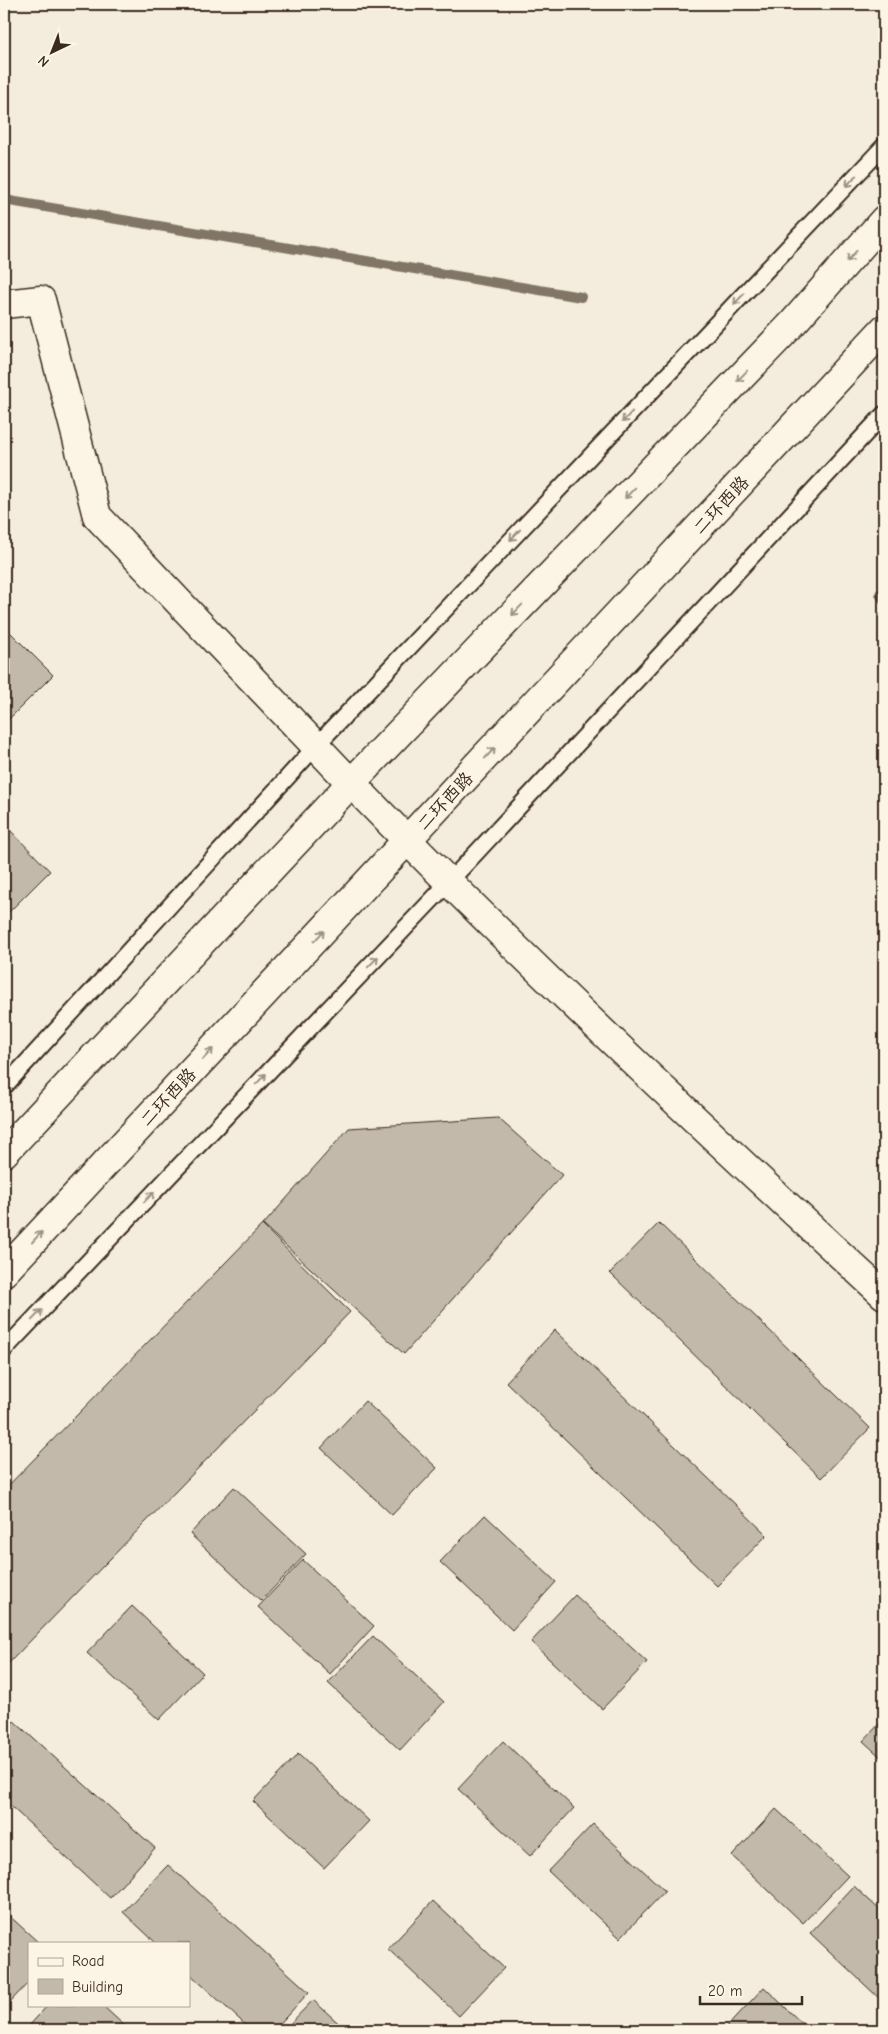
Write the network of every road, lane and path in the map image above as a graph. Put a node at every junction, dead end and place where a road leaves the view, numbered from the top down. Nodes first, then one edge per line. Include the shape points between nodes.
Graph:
1 (884, 146) edge
2 (884, 220) edge
3 (4, 304) edge
4 (884, 329) edge
5 (884, 414) edge
6 (316, 746) junction
7 (351, 783) junction
8 (408, 841) junction
9 (449, 882) junction
10 (4, 1087) edge
11 (4, 1154) edge
12 (4, 1272) edge
13 (884, 1295) edge
14 (4, 1350) edge

1 -> 6 lane
2 -> 7 main road via 792,324
3 - 6 main road via 41,300 97,516
8 -> 4 main road, 二环西路
5 - 9 lane
6 - 7 main road
6 - 10 lane
7 - 8 main road
7 - 11 main road
8 - 9 main road
12 -> 8 main road, 二环西路
9 - 13 main road via 712,1136
14 -> 9 lane

